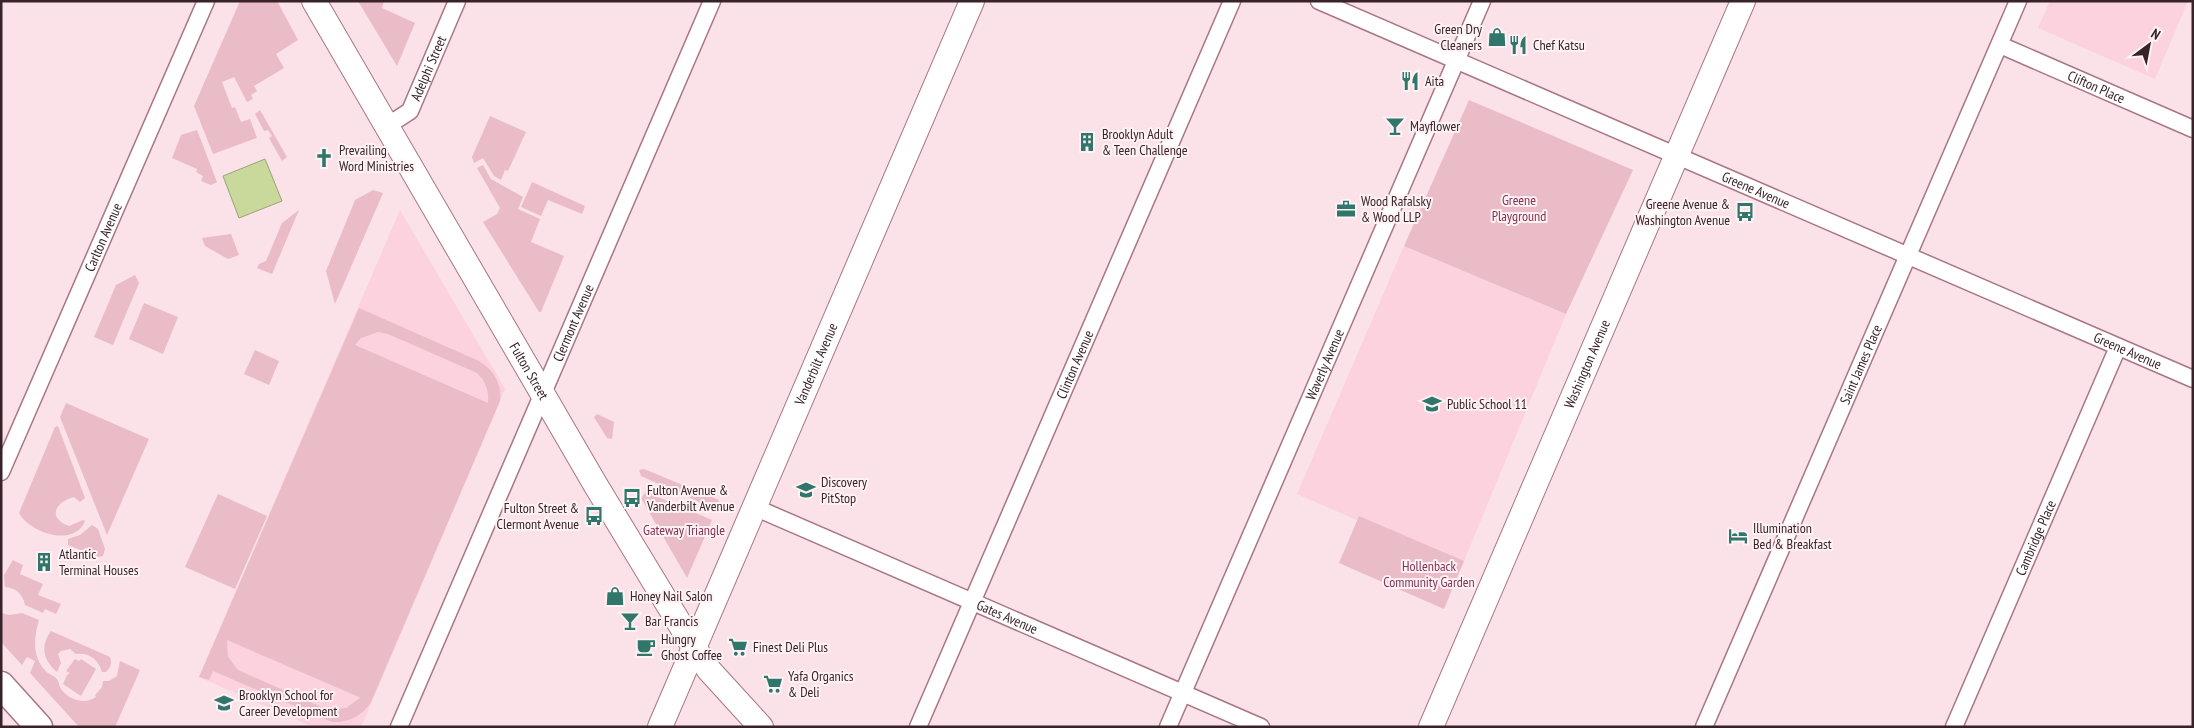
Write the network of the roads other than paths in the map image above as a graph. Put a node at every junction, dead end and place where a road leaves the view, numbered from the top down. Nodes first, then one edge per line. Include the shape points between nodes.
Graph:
1 (206, 1) edge
2 (314, 1) edge
3 (458, 1) edge
4 (712, 1) edge
5 (972, 1) edge
6 (1232, 1) edge
7 (1319, 1) edge
8 (1482, 1) edge
9 (1743, 1) edge
10 (2018, 1) edge
11 (2000, 45) junction
12 (1456, 61) junction
13 (387, 126) junction
14 (2193, 129) edge
15 (1676, 156) junction
16 (1908, 256) junction
17 (2118, 347) junction
18 (2193, 380) edge
19 (543, 394) junction
20 (1, 472) edge
21 (754, 507) junction
22 (972, 602) junction
23 (695, 649) junction
24 (1, 685) edge
25 (1183, 693) junction
26 (39, 727) edge
27 (399, 727) edge
28 (660, 727) edge
29 (761, 727) edge
30 (918, 727) edge
31 (1168, 727) edge
32 (1261, 727) edge
33 (1431, 727) edge
34 (1704, 727) edge
35 (1954, 727) edge

1 - 20 street, Carlton Avenue
2 - 13 main road, Fulton Street
3 - 13 street, Adelphi Street via 410,111
4 - 19 street, Clermont Avenue
5 - 21 main road, Vanderbilt Avenue
6 - 22 street, Clinton Avenue
7 - 12 street, Greene Avenue
8 - 12 street, Waverly Avenue
9 - 15 main road, Washington Avenue
10 - 11 street, Saint James Place
11 - 14 street, Clifton Place
11 - 16 street, Saint James Place
12 - 15 street, Greene Avenue
12 - 25 street, Waverly Avenue
13 - 19 main road, Fulton Street
15 - 16 street, Greene Avenue
15 - 33 main road, Washington Avenue
16 - 17 street, Greene Avenue
16 - 34 street, Saint James Place
17 - 18 street, Greene Avenue
17 - 35 street, Cambridge Place
19 - 23 main road, Fulton Street
19 - 27 street, Clermont Avenue
21 - 22 street, Gates Avenue
21 - 23 main road, Vanderbilt Avenue
22 - 25 street, Gates Avenue
22 - 30 street, Clinton Avenue
23 - 28 main road, Vanderbilt Avenue
23 - 29 main road, Fulton Street
24 - 26 main road
25 - 31 street, Waverly Avenue
25 - 32 street, Gates Avenue

